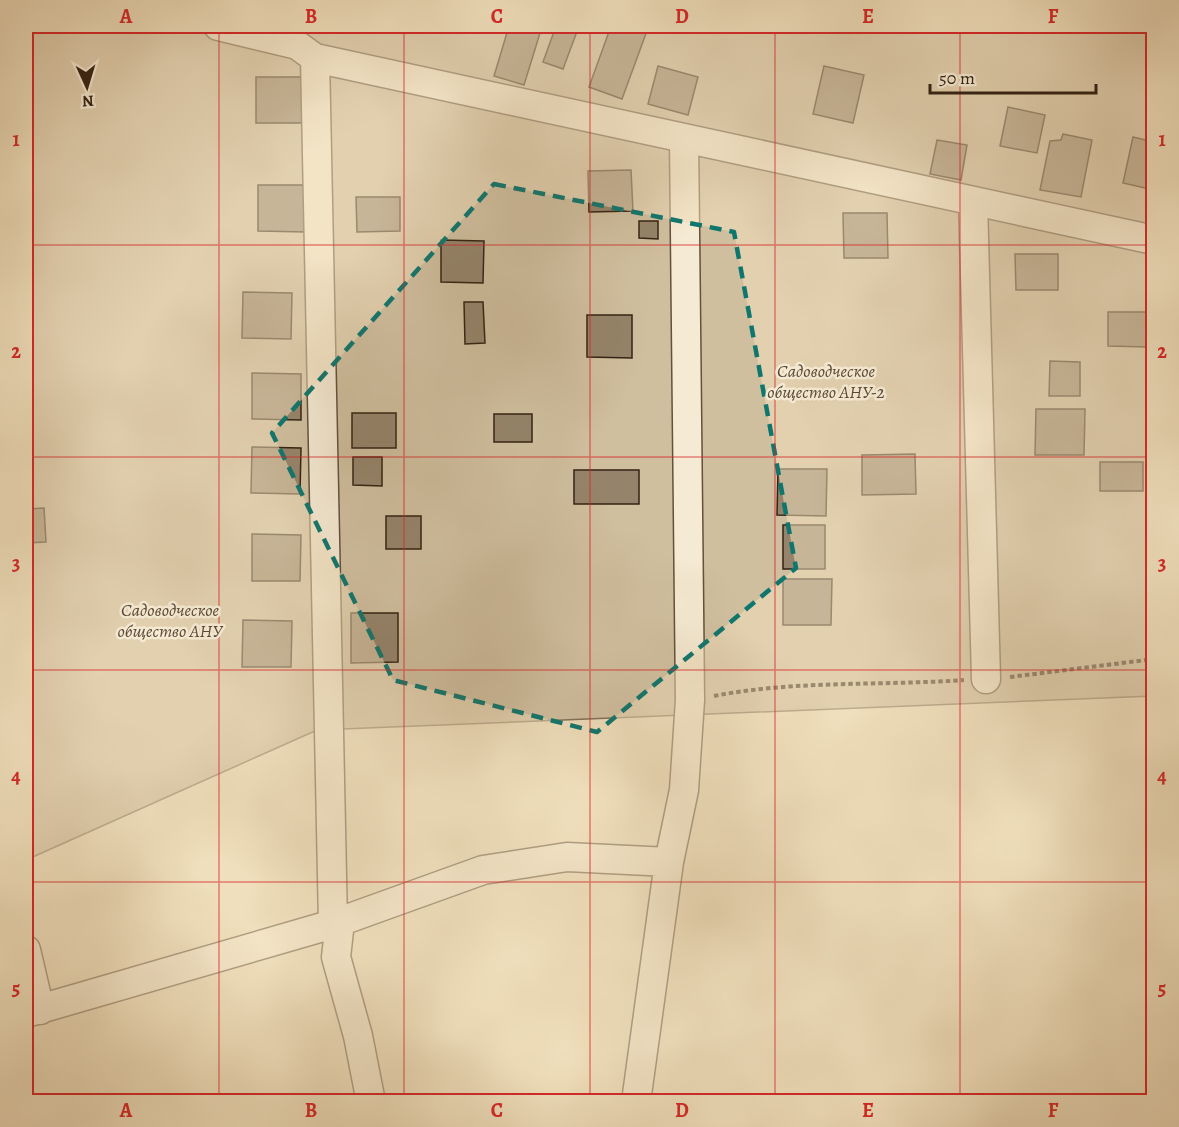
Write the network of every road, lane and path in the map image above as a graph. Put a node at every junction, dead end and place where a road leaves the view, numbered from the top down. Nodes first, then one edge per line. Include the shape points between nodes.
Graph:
1 (218, 26) edge
2 (315, 58) junction
3 (684, 138) junction
4 (973, 201) junction
5 (1154, 240) edge
6 (1154, 658) edge
7 (986, 679) junction
8 (690, 700) junction
9 (669, 862) junction
10 (336, 923) junction
11 (26, 950) edge
12 (33, 1012) edge
13 (371, 1101) edge
14 (636, 1101) edge

1 - 2 street via 297,45
2 - 3 street
2 - 10 street
3 - 4 street
3 - 8 street
4 - 5 street
4 - 7 street
6 - 7 path via 1052,674
7 - 8 path via 746,689
8 - 9 street via 684,790
9 - 10 street via 567,857 483,870
9 - 14 street
10 - 12 street
10 - 13 street via 336,957
11 - 12 street

